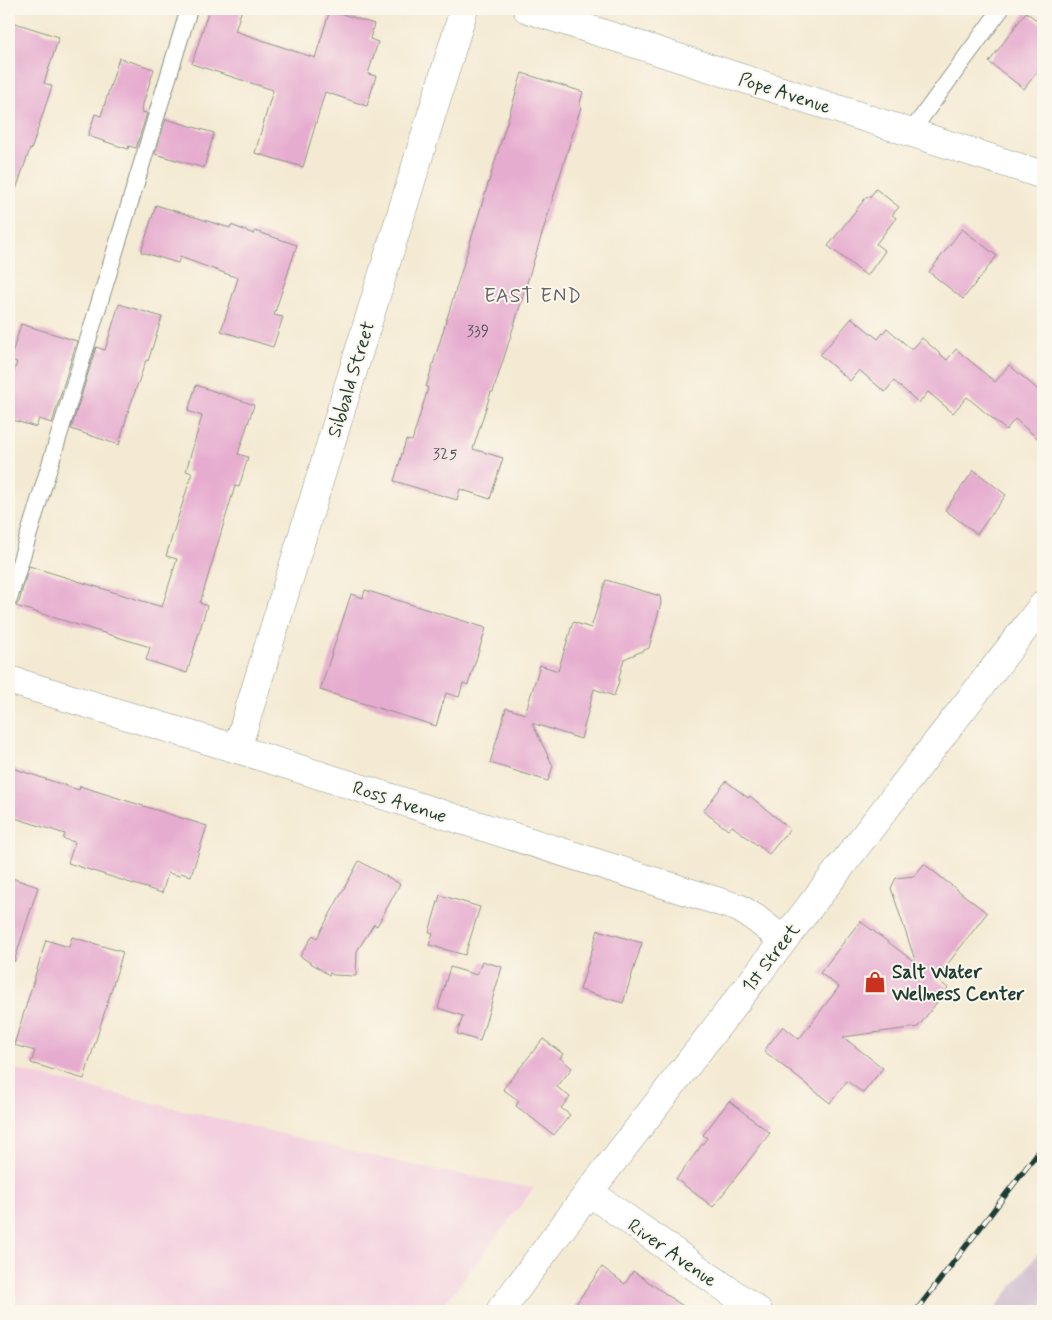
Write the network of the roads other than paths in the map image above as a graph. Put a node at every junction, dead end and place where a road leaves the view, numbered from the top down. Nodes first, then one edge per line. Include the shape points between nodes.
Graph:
1 (189, 9) edge
2 (464, 9) edge
3 (1001, 9) edge
4 (540, 11) edge
5 (910, 133) junction
6 (1043, 175) edge
7 (9, 599) edge
8 (1043, 605) edge
9 (9, 680) edge
10 (237, 749) junction
11 (782, 940) junction
12 (589, 1192) junction
13 (500, 1311) edge
14 (758, 1311) edge

1 - 7 lane
2 - 10 street, Sibbald Street
3 - 5 lane
4 - 5 street, Pope Avenue
5 - 6 street, Pope Avenue
8 - 11 street, 1st Street
9 - 10 street, Ross Avenue
10 - 11 street, Ross Avenue via 738,908
11 - 12 street, 1st Street
12 - 13 street, 1st Street
12 - 14 street, River Avenue

